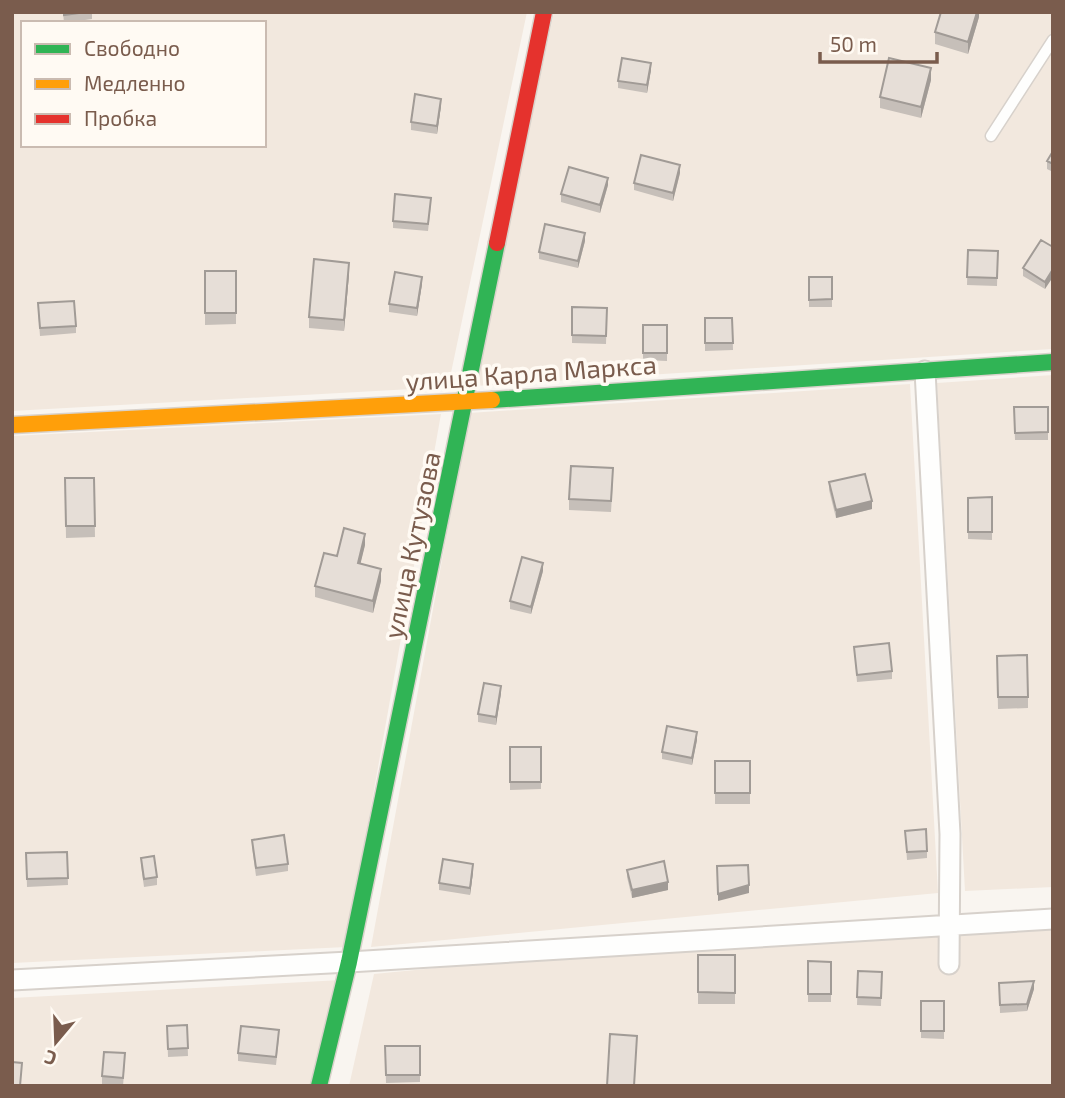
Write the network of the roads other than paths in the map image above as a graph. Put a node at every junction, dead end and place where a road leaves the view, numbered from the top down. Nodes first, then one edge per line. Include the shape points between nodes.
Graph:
1 (544, 12) edge
2 (1053, 40) edge
3 (992, 135) dead end
4 (1053, 362) edge
5 (925, 371) junction
6 (466, 402) junction
7 (12, 425) edge
8 (1053, 919) edge
9 (950, 924) junction
10 (349, 962) junction
11 (949, 964) dead end
12 (12, 980) edge
13 (319, 1086) edge

1 - 6 street, улица Кутузова
2 - 3 lane
4 - 5 street, улица Карла Маркса
5 - 6 street, улица Карла Маркса
5 - 9 street via 950,834
6 - 7 street, улица Карла Маркса
6 - 10 street, улица Кутузова
8 - 9 street
9 - 10 street
9 - 11 street
10 - 12 street
10 - 13 street, улица Кутузова

